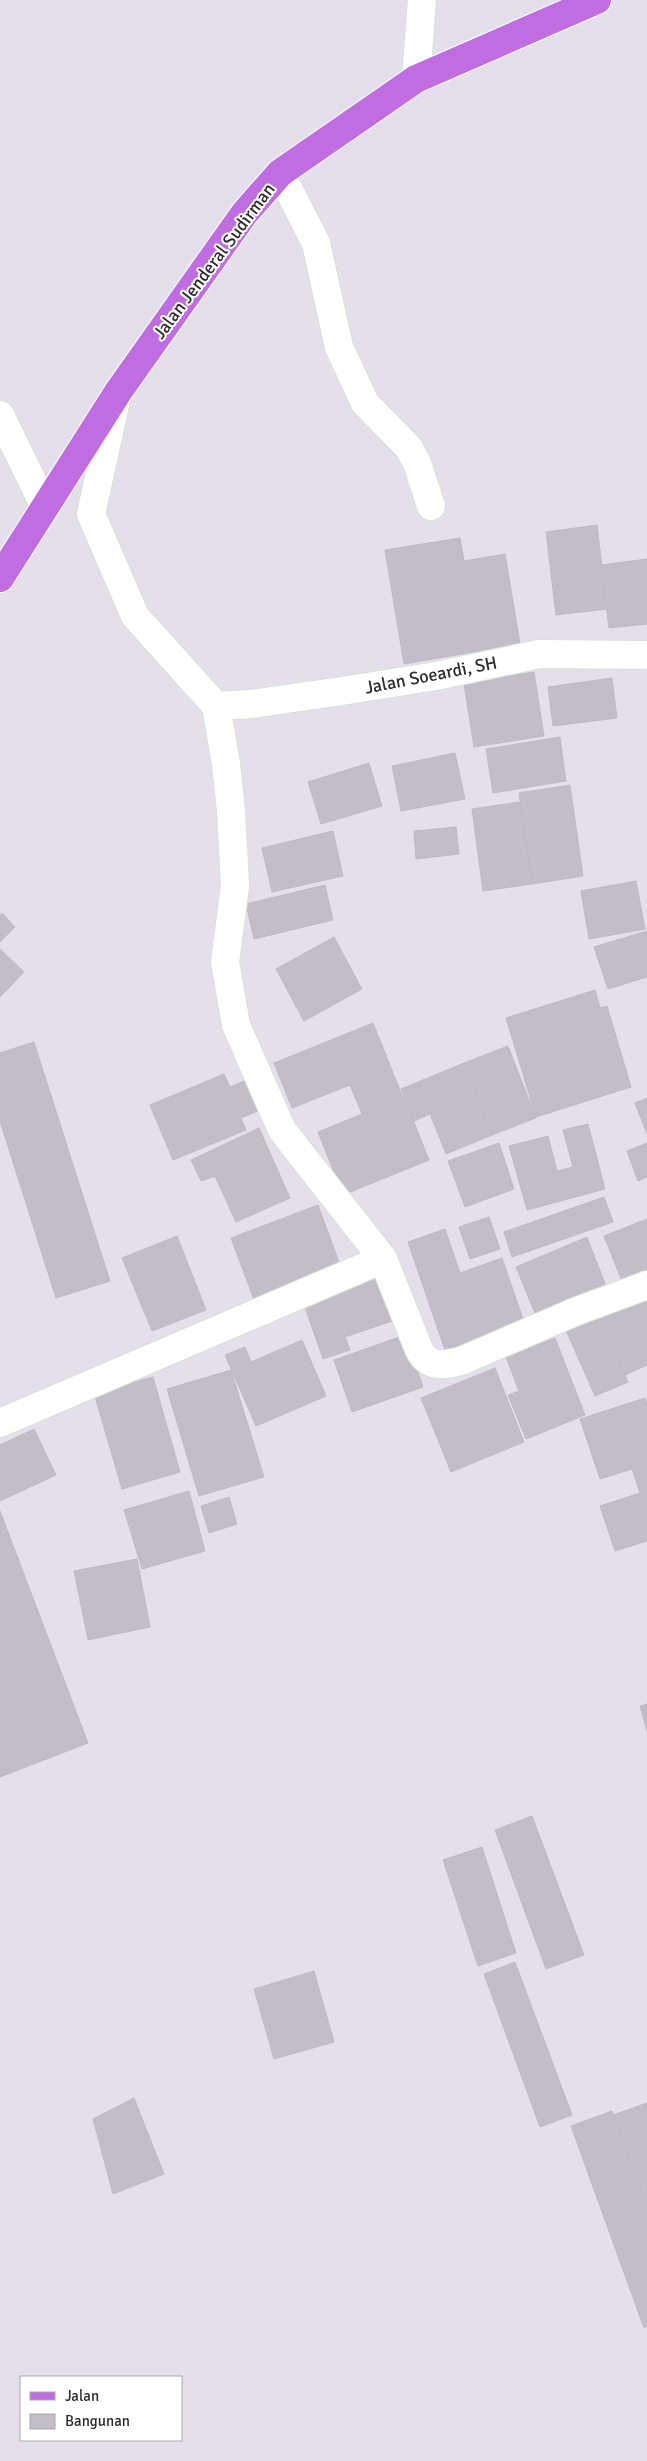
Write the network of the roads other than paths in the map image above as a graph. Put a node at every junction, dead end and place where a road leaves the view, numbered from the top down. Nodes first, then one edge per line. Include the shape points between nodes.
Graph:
1 (422, 0) edge
2 (597, 0) edge
3 (416, 79) junction
4 (280, 173) junction
5 (118, 392) junction
6 (0, 415) edge
7 (431, 506) dead end
8 (45, 507) junction
9 (0, 578) edge
10 (647, 655) edge
11 (216, 706) junction
12 (383, 1259) junction
13 (647, 1286) edge
14 (0, 1423) edge

1 - 3 street
2 - 3 main road, Jalan Jenderal Sudirman
3 - 4 main road, Jalan Jenderal Sudirman
4 - 5 main road, Jalan Jenderal Sudirman via 244,214
4 - 7 street via 316,243 339,347 365,403 409,448
5 - 8 main road, Jalan Jenderal Sudirman
5 - 11 street via 91,514 135,616
6 - 8 street
8 - 9 main road, Jalan Jenderal Sudirman
10 - 11 street, Jalan Soeardi, SH via 538,654 370,687
11 - 12 street via 231,810 235,886 225,962 236,1025 282,1130
12 - 13 street via 422,1356 430,1363 444,1365
12 - 14 street

